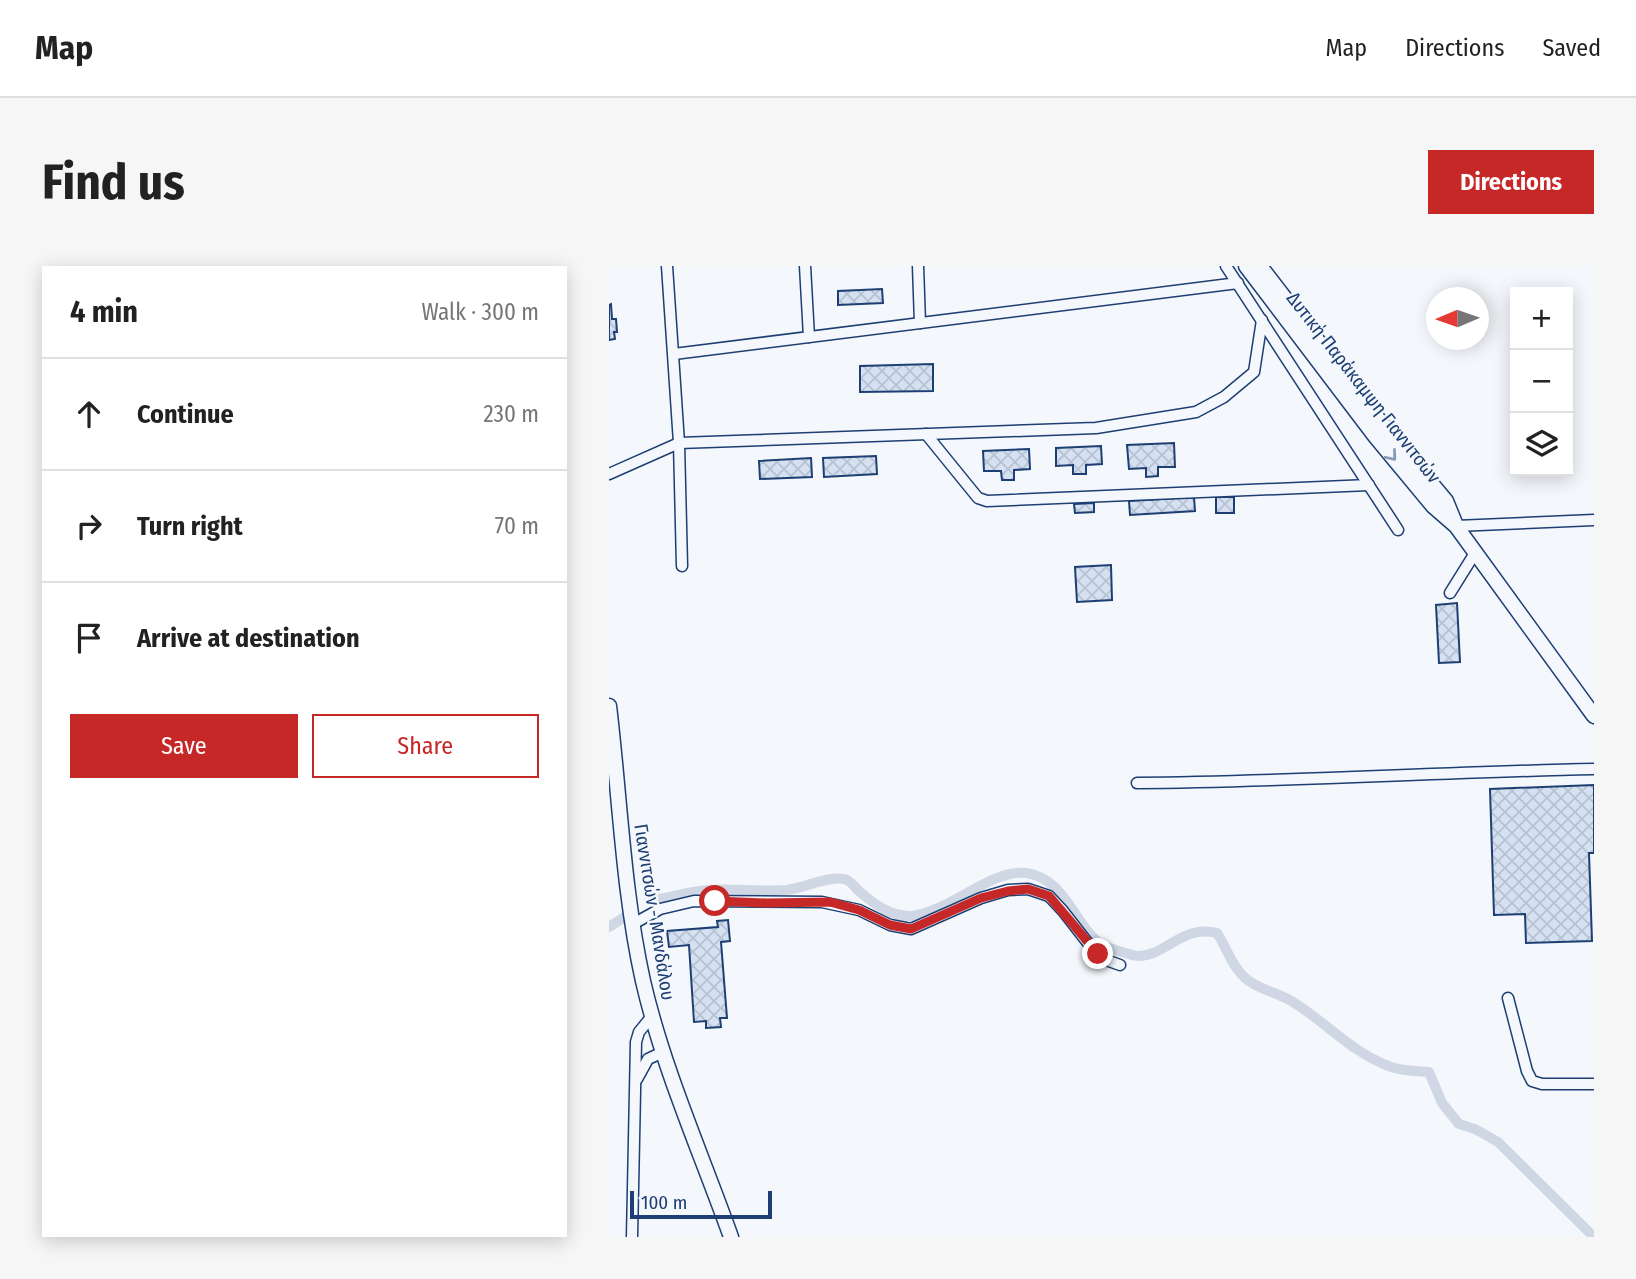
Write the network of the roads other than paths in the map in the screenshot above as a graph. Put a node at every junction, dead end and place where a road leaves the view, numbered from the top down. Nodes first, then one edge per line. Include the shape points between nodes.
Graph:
1 (667, 266) edge
2 (805, 266) edge
3 (918, 266) edge
4 (1226, 266) edge
5 (1246, 266) edge
6 (1260, 266) edge
7 (1238, 284) junction
8 (1262, 320) junction
9 (920, 323) junction
10 (809, 337) junction
11 (674, 354) junction
12 (926, 434) junction
13 (679, 443) junction
14 (609, 474) edge
15 (1369, 485) junction
16 (1594, 520) edge
17 (1456, 526) junction
18 (1398, 530) dead end
19 (1475, 553) junction
20 (683, 566) dead end
21 (1450, 593) dead end
22 (609, 706) edge
23 (1594, 716) edge
24 (1594, 769) edge
25 (1137, 783) dead end
26 (633, 924) junction
27 (1120, 965) dead end
28 (1508, 998) dead end
29 (652, 1016) junction
30 (663, 1052) junction
31 (636, 1082) junction
32 (1594, 1084) edge
33 (632, 1237) edge
34 (731, 1237) edge

1 - 11 street
2 - 10 street
3 - 9 street
4 - 7 street
5 -> 17 main road, Δυτική Παράκαμψη Γιαννιτσών via 1375,436 1433,506
6 - 17 main road, Δυτική Παράκαμψη Γιαννιτσών via 1446,501
7 - 8 street
7 - 9 street
8 - 12 street via 1254,372 1224,397 1196,412 1096,428
8 - 15 street
9 - 10 street
10 - 11 street
11 - 13 street
12 - 13 street
12 - 15 street via 978,498 987,501
13 - 14 street
13 - 20 street
15 - 18 street
16 - 17 street
17 - 19 main road, Δυτική Παράκαμψη Γιαννιτσών
19 - 21 street
19 - 23 main road, Δυτική Παράκαμψη Γιαννιτσών
22 - 26 main road, Γιαννιτσών - Μανδάλου
24 - 25 street
26 - 27 street via 660,909 694,901 822,902 911,929 981,898 1028,889 1049,896 1098,954
26 - 29 main road, Γιαννιτσών - Μανδάλου
28 - 32 street via 1532,1081
29 - 30 main road, Γιαννιτσών - Μανδάλου
29 - 31 street via 636,1042
30 - 31 street via 648,1059
30 - 34 main road, Γιαννιτσών - Μανδάλου
31 - 33 street

